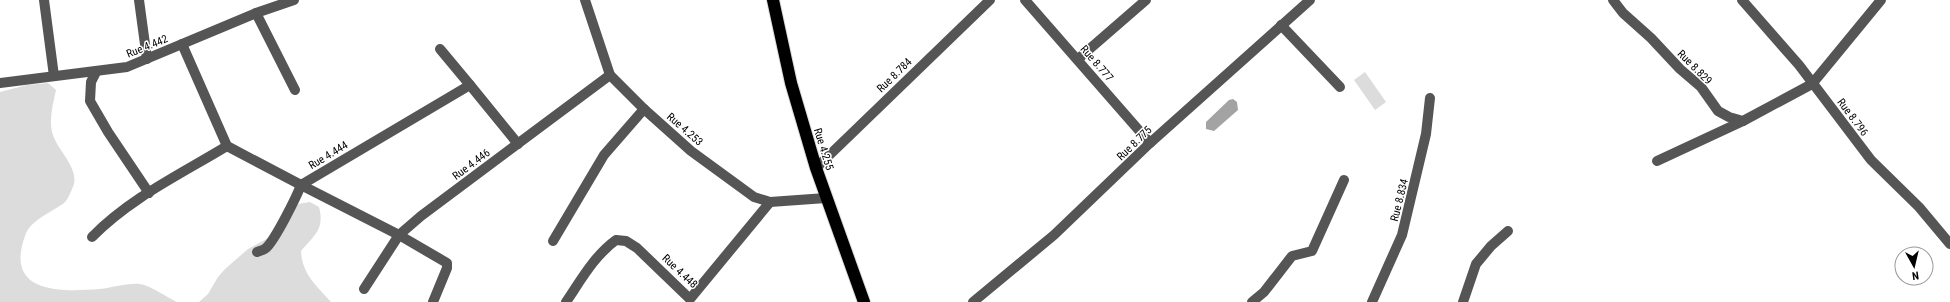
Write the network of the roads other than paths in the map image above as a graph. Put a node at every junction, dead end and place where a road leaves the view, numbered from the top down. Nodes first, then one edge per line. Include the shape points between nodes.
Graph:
1 (44, 0) edge
2 (139, 0) edge
3 (294, 0) edge
4 (584, 0) edge
5 (773, 0) edge
6 (990, 0) edge
7 (1025, 0) edge
8 (1146, 0) edge
9 (1310, 0) edge
10 (1612, 0) edge
11 (1742, 0) edge
12 (1881, 0) edge
13 (256, 13) junction
14 (1281, 25) junction
15 (182, 44) junction
16 (440, 49) dead end
17 (147, 59) junction
18 (1078, 59) junction
19 (96, 72) junction
20 (610, 75) junction
21 (54, 76) junction
22 (0, 83) edge
23 (1812, 84) junction
24 (470, 85) junction
25 (1340, 87) dead end
26 (295, 90) dead end
27 (1430, 98) dead end
28 (644, 109) junction
29 (1743, 121) junction
30 (1150, 143) junction
31 (518, 144) junction
32 (227, 146) junction
33 (1657, 161) dead end
34 (816, 168) junction
35 (1344, 180) dead end
36 (301, 185) junction
37 (149, 193) junction
38 (826, 198) junction
39 (770, 202) junction
40 (1508, 231) dead end
41 (400, 235) junction
42 (92, 237) dead end
43 (553, 241) dead end
44 (1950, 244) edge
45 (257, 252) dead end
46 (364, 289) dead end
47 (689, 301) edge
48 (433, 302) edge
49 (566, 302) edge
50 (864, 302) edge
51 (974, 302) edge
52 (1252, 302) edge
53 (1372, 302) edge
54 (1463, 302) edge

1 - 21 street
2 - 17 street
3 - 13 street, Rue 4.442
4 - 20 street, Rue 4.253
5 - 34 highway, Rue 4.255 via 791,83
6 - 34 street, Rue 8.784
7 - 18 street, Rue 8.777
8 - 18 street
9 - 14 street, Rue 8.775
10 - 29 street, Rue 8.829 via 1701,86 1718,111 1729,118
11 - 23 street, Rue 8.796 via 1799,65
12 - 23 street
13 - 15 street, Rue 4.442
13 - 26 street
14 - 25 street
14 - 30 street, Rue 8.775
15 - 17 street, Rue 4.442
15 - 32 street
16 - 24 street
17 - 19 street, Rue 4.442 via 127,67
18 - 30 street, Rue 8.777
19 - 21 street, Rue 4.442
19 - 37 street via 91,82 90,101
20 - 28 street, Rue 4.253
20 - 31 street, Rue 4.446
21 - 22 street, Rue 4.442
23 - 29 street
23 - 44 street, Rue 8.796 via 1871,160 1918,207
24 - 31 street
24 - 36 street, Rue 4.444
27 - 53 street, Rue 8.834 via 1426,134 1402,235
28 - 39 street, Rue 4.253 via 691,151 722,174 754,197
28 - 43 street via 604,155
29 - 33 street
30 - 51 street, Rue 8.775 via 1054,235
31 - 41 street, Rue 4.446 via 421,216
32 - 36 street
32 - 37 street
34 - 38 highway, Rue 4.255
35 - 52 street via 1312,251 1292,256 1264,292
36 - 41 street
36 - 45 street via 297,197 274,235 265,248
37 - 42 street via 110,218
38 - 39 street, Rue 4.253
38 - 50 highway, Rue 4.255
39 - 47 street, Rue 4.448
40 - 54 street via 1490,246 1476,264
41 - 46 street, Rue 4.446
41 - 48 street via 447,263 448,268
47 - 49 street, Rue 4.448 via 642,251 626,241 616,240 589,266

